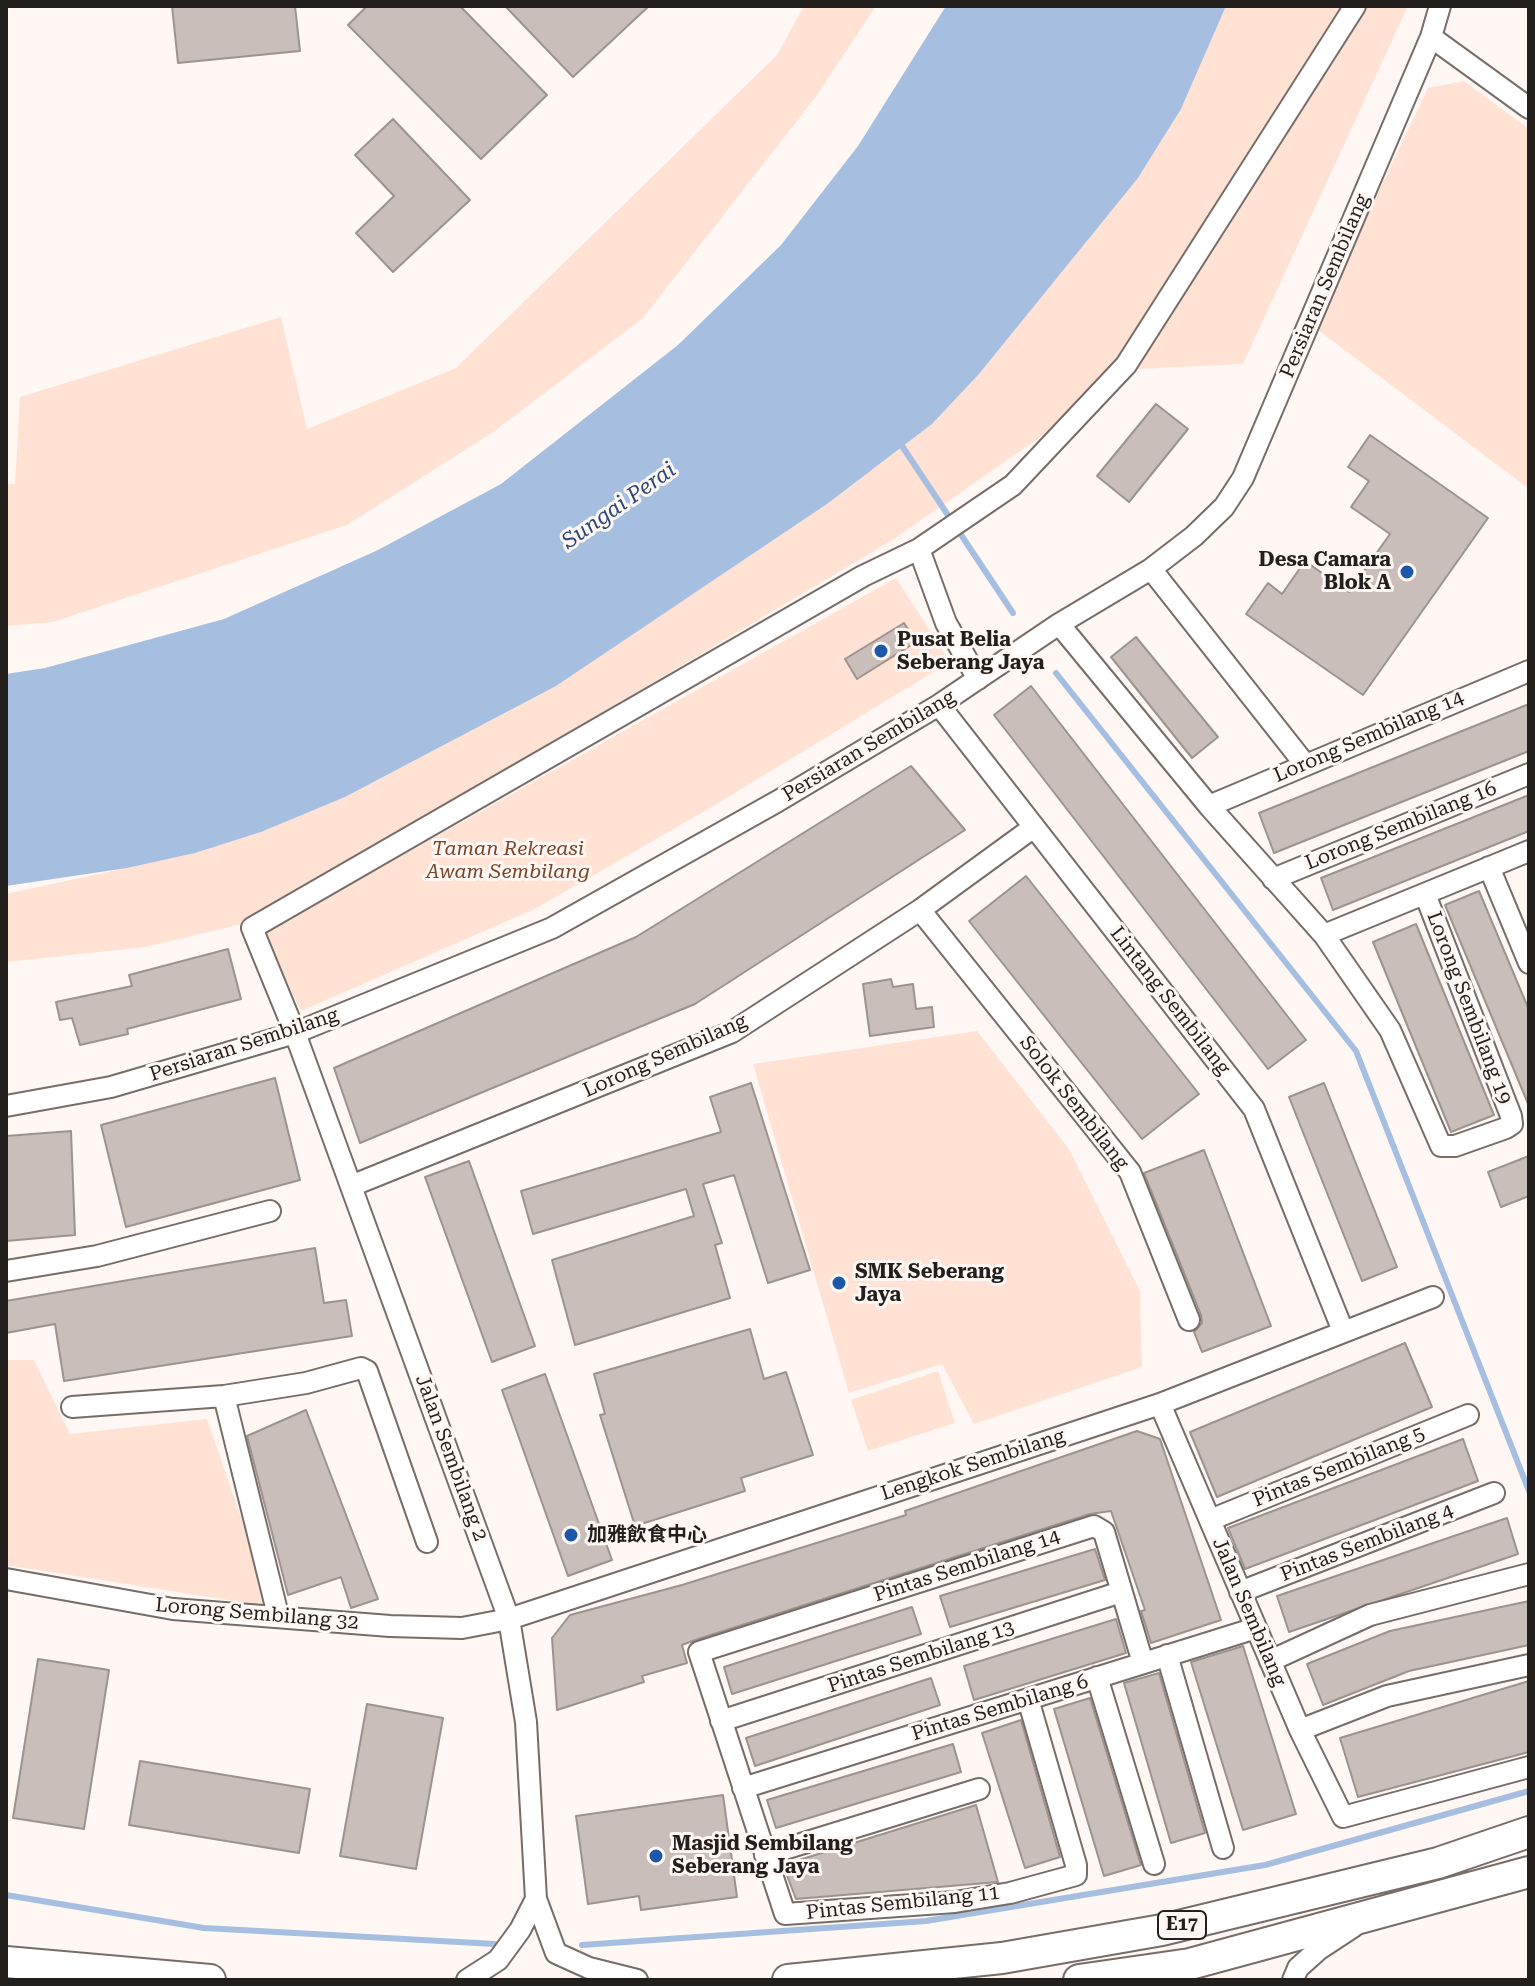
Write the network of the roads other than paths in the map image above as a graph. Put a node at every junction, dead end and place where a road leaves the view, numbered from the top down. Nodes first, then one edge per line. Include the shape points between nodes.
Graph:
1 (1355, 6) edge
2 (1440, 6) edge
3 (1431, 37) junction
4 (1529, 108) edge
5 (919, 549) junction
6 (1151, 569) junction
7 (1059, 624) junction
8 (1529, 671) edge
9 (978, 679) junction
10 (939, 705) junction
11 (1304, 763) junction
12 (1529, 774) edge
13 (1209, 806) junction
14 (1034, 827) junction
15 (1529, 851) edge
16 (1489, 867) junction
17 (1273, 879) junction
18 (1425, 894) junction
19 (920, 910) junction
20 (1324, 935) junction
21 (1529, 963) edge
22 (295, 1033) junction
23 (6, 1106) edge
24 (351, 1186) junction
25 (270, 1211) dead end
26 (6, 1271) edge
27 (1433, 1297) dead end
28 (1189, 1320) dead end
29 (1343, 1331) junction
30 (224, 1396) junction
31 (1160, 1404) junction
32 (72, 1407) dead end
33 (1468, 1415) dead end
34 (1494, 1493) dead end
35 (1210, 1520) junction
36 (427, 1542) dead end
37 (1529, 1574) edge
38 (6, 1579) edge
39 (1121, 1592) junction
40 (1240, 1592) junction
41 (278, 1615) junction
42 (509, 1619) junction
43 (1256, 1628) junction
44 (699, 1652) joint
45 (1167, 1655) junction
46 (1270, 1661) junction
47 (1143, 1663) junction
48 (1529, 1665) edge
49 (1097, 1677) junction
50 (1028, 1699) junction
51 (721, 1721) junction
52 (1300, 1730) junction
53 (1529, 1767) edge
54 (743, 1788) junction
55 (979, 1789) dead end
56 (1529, 1832) edge
57 (1223, 1848) dead end
58 (765, 1855) junction
59 (1154, 1864) dead end
60 (1529, 1872) edge
61 (536, 1899) junction
62 (1363, 1920) junction
63 (6, 1962) edge
64 (210, 1980) edge
65 (467, 1980) edge
66 (637, 1980) edge
67 (788, 1980) edge
68 (1079, 1980) edge
69 (1293, 1980) edge

1 - 5 street via 1126,365 1013,485
2 - 3 street, Persiaran Sembilang
3 - 4 street
3 - 6 street, Persiaran Sembilang via 1243,478 1224,507
5 - 9 street via 946,623
5 - 22 street, Jalan Sembilang 2 via 863,576 252,928
6 - 7 street, Persiaran Sembilang
6 - 11 street
7 - 9 street, Persiaran Sembilang
7 - 13 street
8 - 11 street, Lorong Sembilang 14
9 - 10 street, Persiaran Sembilang
10 - 14 street, Lintang Sembilang
10 - 22 street, Persiaran Sembilang via 552,928
11 - 13 street, Lorong Sembilang 14
12 - 17 street, Lorong Sembilang 16
13 - 17 street
14 - 19 street, Lorong Sembilang
14 - 29 street, Lintang Sembilang via 1254,1109
15 - 16 street
16 - 18 street
16 - 21 street
17 - 20 street
18 - 20 street
18 - 20 street, Lorong Sembilang 19 via 1512,1124 1441,1146 1390,1030
19 - 24 street, Lorong Sembilang via 732,1032
19 - 28 street, Solok Sembilang via 1130,1172
22 - 23 street, Persiaran Sembilang via 111,1087
22 - 24 street, Jalan Sembilang 2
24 - 42 street, Jalan Sembilang 2
25 - 26 street via 97,1256
27 - 29 street, Lengkok Sembilang
29 - 31 street, Lengkok Sembilang
30 - 32 street
30 - 36 street via 367,1371
30 - 41 street
31 - 35 street, Jalan Sembilang
31 - 42 street, Lengkok Sembilang
33 - 35 street, Pintas Sembilang 5
34 - 40 street, Pintas Sembilang 4
35 - 40 street, Jalan Sembilang
37 - 46 street via 1370,1615
38 - 41 street, Lorong Sembilang 32 via 173,1609
39 - 44 street, Pintas Sembilang 14 via 1104,1532 1094,1526
39 - 47 street, Pintas Sembilang 14
39 - 51 street, Pintas Sembilang 13
40 - 43 street, Jalan Sembilang
41 - 42 street, Lorong Sembilang 32 via 462,1628
42 - 61 street, Jalan Sembilang 2 via 526,1722
43 - 45 street, Pintas Sembilang 6
43 - 46 street, Jalan Sembilang
44 - 51 street, Pintas Sembilang 11
45 - 47 street, Pintas Sembilang 6
45 - 57 street
46 - 52 street, Jalan Sembilang
47 - 49 street, Pintas Sembilang 6
48 - 52 street via 1387,1696
49 - 50 street, Pintas Sembilang 6
49 - 59 street
50 - 54 street, Pintas Sembilang 6
50 - 58 street, Pintas Sembilang 11 via 1076,1875 955,1902 785,1914
51 - 54 street, Pintas Sembilang 11
52 - 53 street, Jalan Sembilang via 1343,1817
54 - 58 street, Pintas Sembilang 11
55 - 58 street
56 - 67 highway, E17 via 1438,1863 1162,1930 1002,1958
60 - 62 highway, E17
61 - 65 street via 498,1960
61 - 66 street, Jalan Sembilang 2 via 556,1953
62 - 68 highway, E17 via 1190,1964
62 - 69 street via 1318,1950
63 - 64 highway

